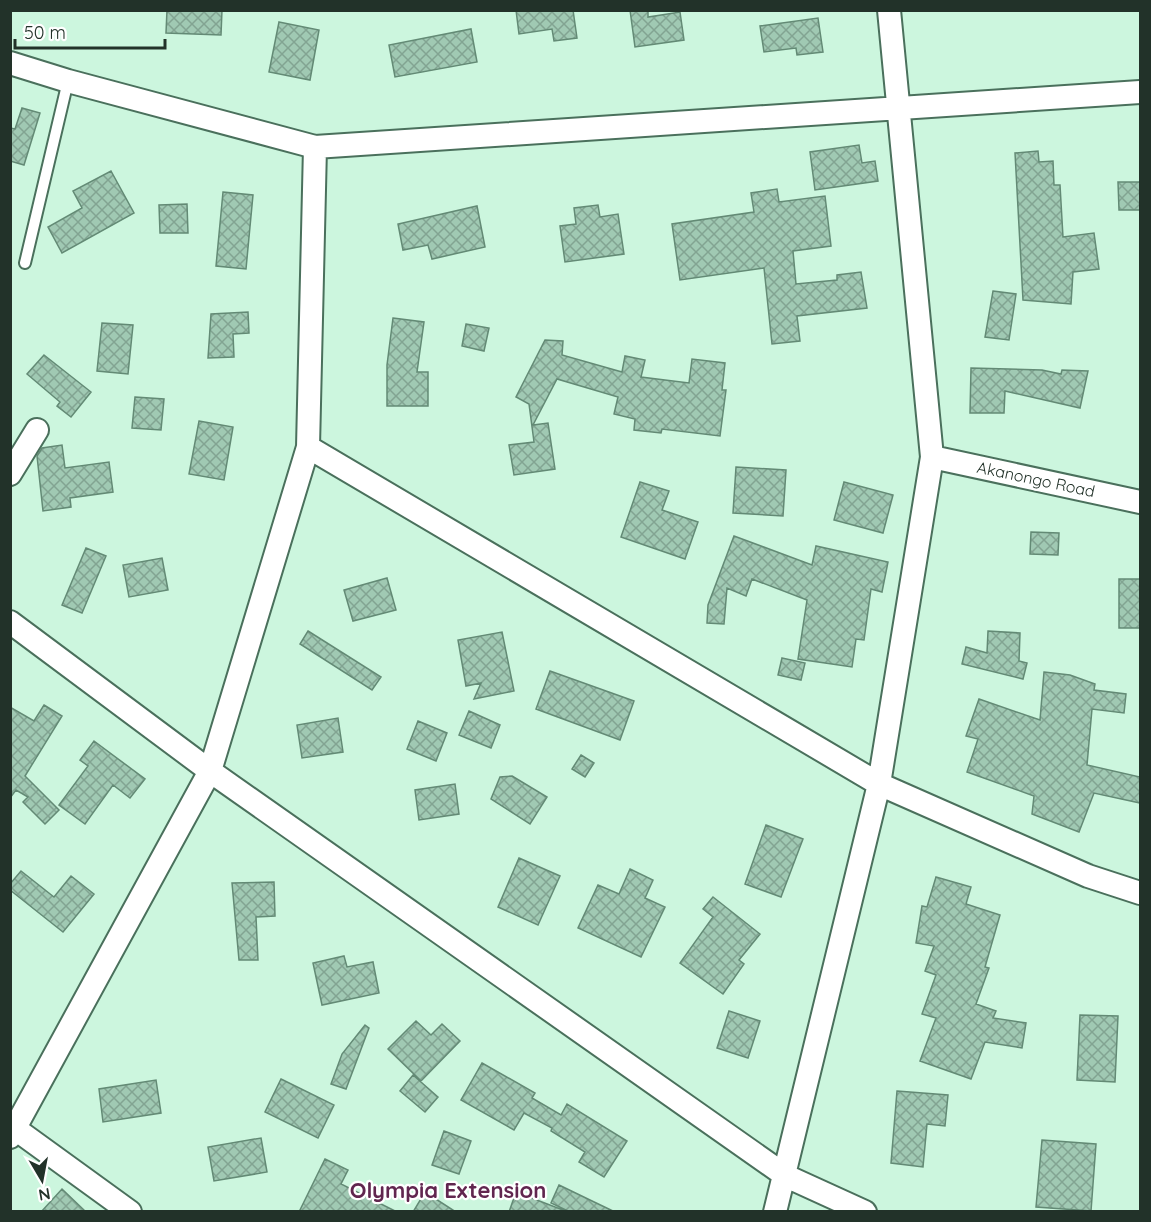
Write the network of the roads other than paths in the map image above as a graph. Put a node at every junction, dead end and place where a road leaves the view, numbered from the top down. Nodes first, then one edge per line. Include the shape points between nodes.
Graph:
1 (890, 10) edge
2 (10, 63) edge
3 (68, 81) junction
4 (1140, 92) edge
5 (897, 110) junction
6 (315, 147) junction
7 (25, 263) dead end
8 (37, 430) dead end
9 (308, 447) junction
10 (932, 457) junction
11 (10, 474) edge
12 (1140, 502) edge
13 (10, 622) edge
14 (210, 771) junction
15 (879, 784) junction
16 (1140, 893) edge
17 (12, 1130) edge
18 (786, 1176) junction
19 (129, 1212) edge
20 (775, 1212) edge
21 (865, 1212) edge

1 - 5 street
2 - 3 street
3 - 6 street
3 - 7 lane
4 - 5 street
5 - 6 street
5 - 10 street
6 - 9 street
8 - 11 street
9 - 14 street
9 - 15 street
10 - 12 street, Akanongo Road
10 - 15 street
13 - 14 street
14 - 17 street
14 - 18 street
15 - 16 street via 1088,876
15 - 18 street
17 - 19 street
18 - 20 street
18 - 21 street

